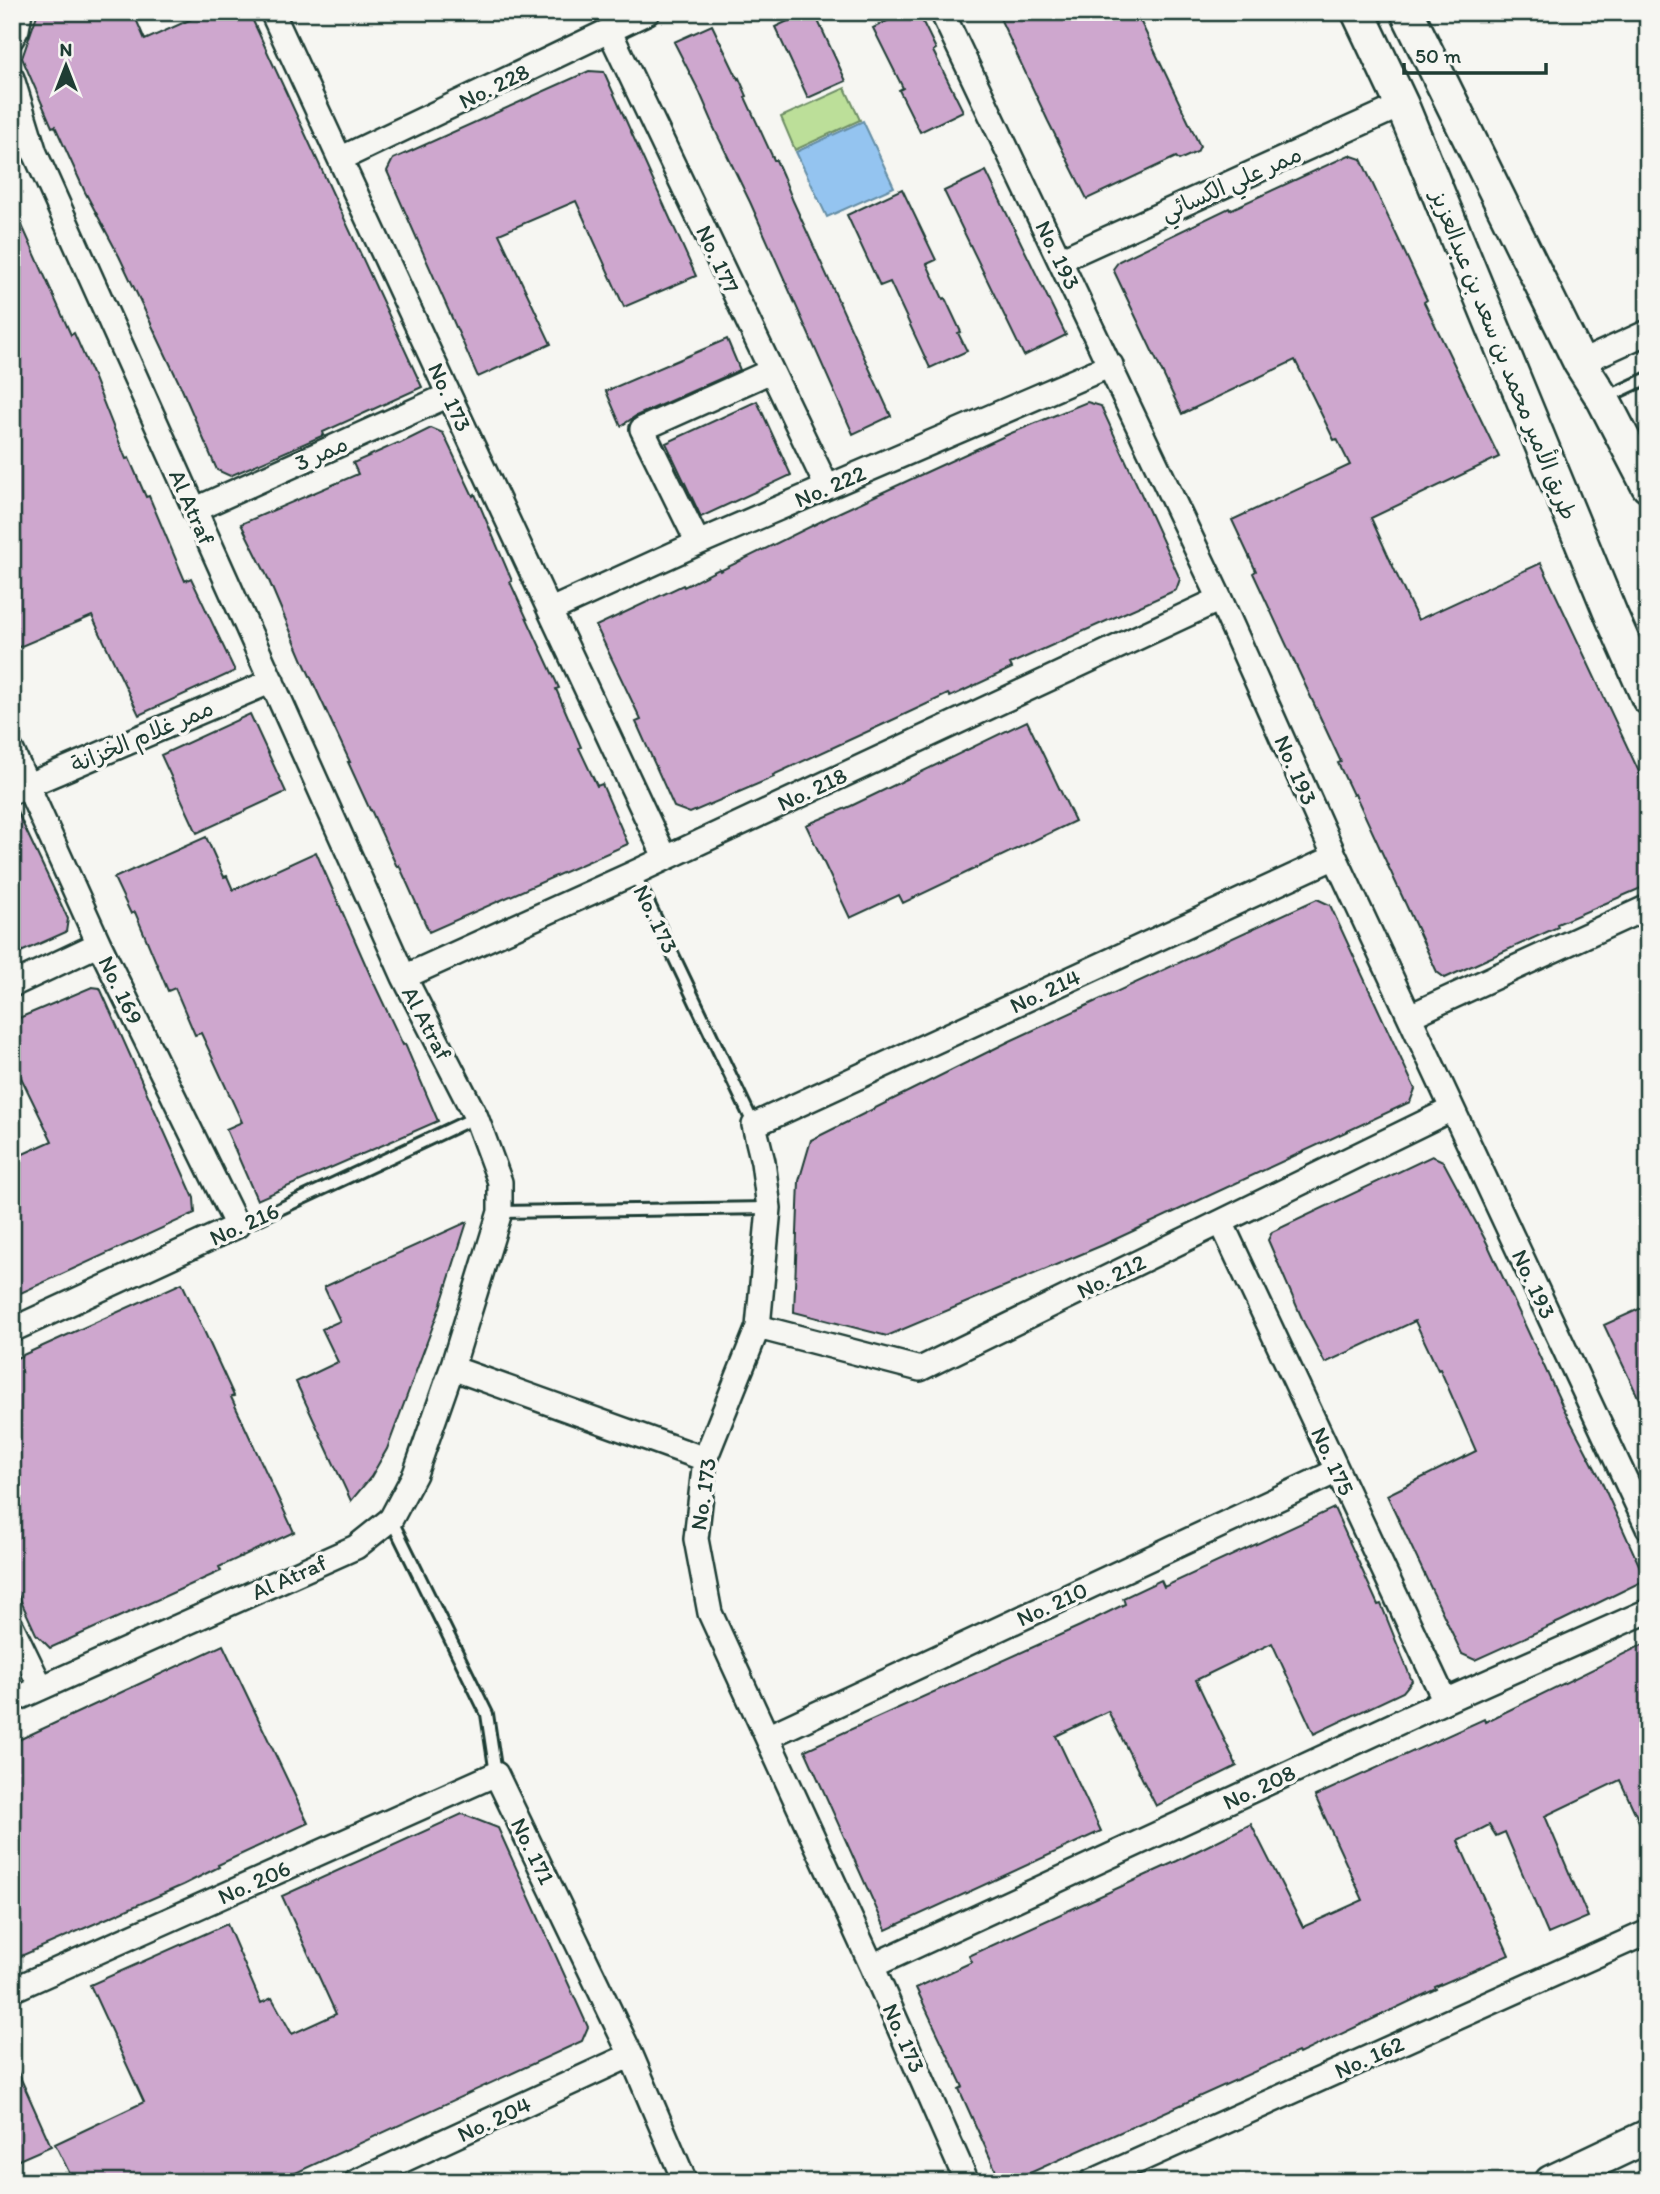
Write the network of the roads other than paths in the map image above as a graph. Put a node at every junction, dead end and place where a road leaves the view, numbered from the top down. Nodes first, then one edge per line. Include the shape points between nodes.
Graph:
1 (272, 12) edge
2 (648, 12) edge
3 (942, 12) edge
4 (1358, 12) edge
5 (1407, 12) edge
6 (609, 30) junction
7 (12, 78) edge
8 (1402, 105) junction
9 (12, 126) edge
10 (35, 153) junction
11 (340, 159) junction
12 (1060, 260) junction
13 (1648, 332) edge
14 (1580, 363) junction
15 (1111, 365) junction
16 (771, 371) junction
17 (1648, 378) edge
18 (449, 395) junction
19 (1603, 399) junction
20 (1648, 486) edge
21 (827, 487) junction
22 (194, 510) junction
23 (698, 543) junction
24 (1220, 599) junction
25 (551, 610) junction
26 (272, 681) junction
27 (1648, 698) edge
28 (12, 751) edge
29 (20, 788) edge
30 (665, 857) junction
31 (1335, 858) junction
32 (634, 873) junction
33 (1648, 907) edge
34 (99, 944) junction
35 (404, 977) junction
36 (12, 985) edge
37 (1410, 1016) junction
38 (1452, 1109) junction
39 (476, 1117) junction
40 (754, 1125) junction
41 (769, 1208) junction
42 (500, 1212) junction
43 (1221, 1222) junction
44 (237, 1226) junction
45 (758, 1327) junction
46 (12, 1330) edge
47 (452, 1368) junction
48 (705, 1459) junction
49 (1337, 1471) junction
50 (391, 1519) junction
51 (1648, 1528) edge
52 (1648, 1611) edge
53 (12, 1627) edge
54 (41, 1687) junction
55 (12, 1701) edge
56 (1445, 1701) junction
57 (768, 1737) junction
58 (496, 1774) junction
59 (1648, 1932) edge
60 (872, 1966) junction
61 (12, 1990) edge
62 (631, 2055) junction
63 (1648, 2136) edge
64 (356, 2182) edge
65 (685, 2182) edge
66 (967, 2182) edge
67 (1091, 2182) edge
68 (1551, 2182) edge

1 - 11 street, No. 173
2 - 6 street, No. 228
3 - 12 street, No. 193
4 - 8 main road, طريق الأمير محمد بن سعد بن عبدالعزيز
5 - 14 main road
6 - 11 street, No. 228
6 - 16 street, No. 177
7 - 10 street
8 - 12 street, ممر علي الكسائي
8 - 27 main road, طريق الأمير محمد بن سعد بن عبدالعزيز
9 - 10 street
10 - 22 street, Al Atraf
11 - 18 street, No. 173
12 - 15 street, No. 193
13 - 14 street
14 - 19 main road
15 - 21 street, No. 222
15 - 24 street, No. 193
16 - 21 street, No. 177
16 - 23 street via 642,429
17 - 19 lane
18 - 22 street, ممر 3
18 - 25 street, No. 173
19 - 20 main road
21 - 23 street, No. 222
22 - 26 street, Al Atraf
23 - 25 street, No. 222
24 - 30 street, No. 218
24 - 31 street, No. 193
25 - 30 street, No. 173
26 - 29 street, ممر غلام الخزانة
26 - 35 street, Al Atraf
28 - 29 street, No. 169
29 - 34 street, No. 169
30 - 32 street, No. 218
31 - 37 street, No. 193
31 - 40 street, No. 214
32 - 35 street, No. 218
32 - 40 lane, No. 173
33 - 37 street
34 - 36 street
34 - 44 street, No. 169
35 - 39 street, Al Atraf
37 - 38 street, No. 193
38 - 43 street, No. 212
38 - 51 street, No. 193
39 - 42 street, Al Atraf via 500,1182
39 - 44 lane, No. 216
40 - 41 street, No. 173
41 - 42 lane
41 - 45 street, No. 173
42 - 47 street, Al Atraf
43 - 45 street, No. 212 via 920,1369
43 - 49 street, No. 175
44 - 46 street, No. 216
45 - 48 street, No. 173
47 - 48 street
47 - 50 street, Al Atraf via 415,1474
48 - 57 street, No. 173 via 696,1539 710,1613
49 - 56 street, No. 175
49 - 57 street, No. 210
50 - 54 street, Al Atraf via 356,1547
50 - 58 lane, No. 171 via 487,1714
52 - 56 street, No. 208
53 - 54 street
54 - 55 street, Al Atraf
56 - 60 street, No. 208
57 - 60 street, No. 173
58 - 61 street, No. 206
58 - 62 street, No. 171
59 - 67 street, No. 162
60 - 66 street, No. 173
62 - 64 street, No. 204
62 - 65 street, No. 171
63 - 68 main road

